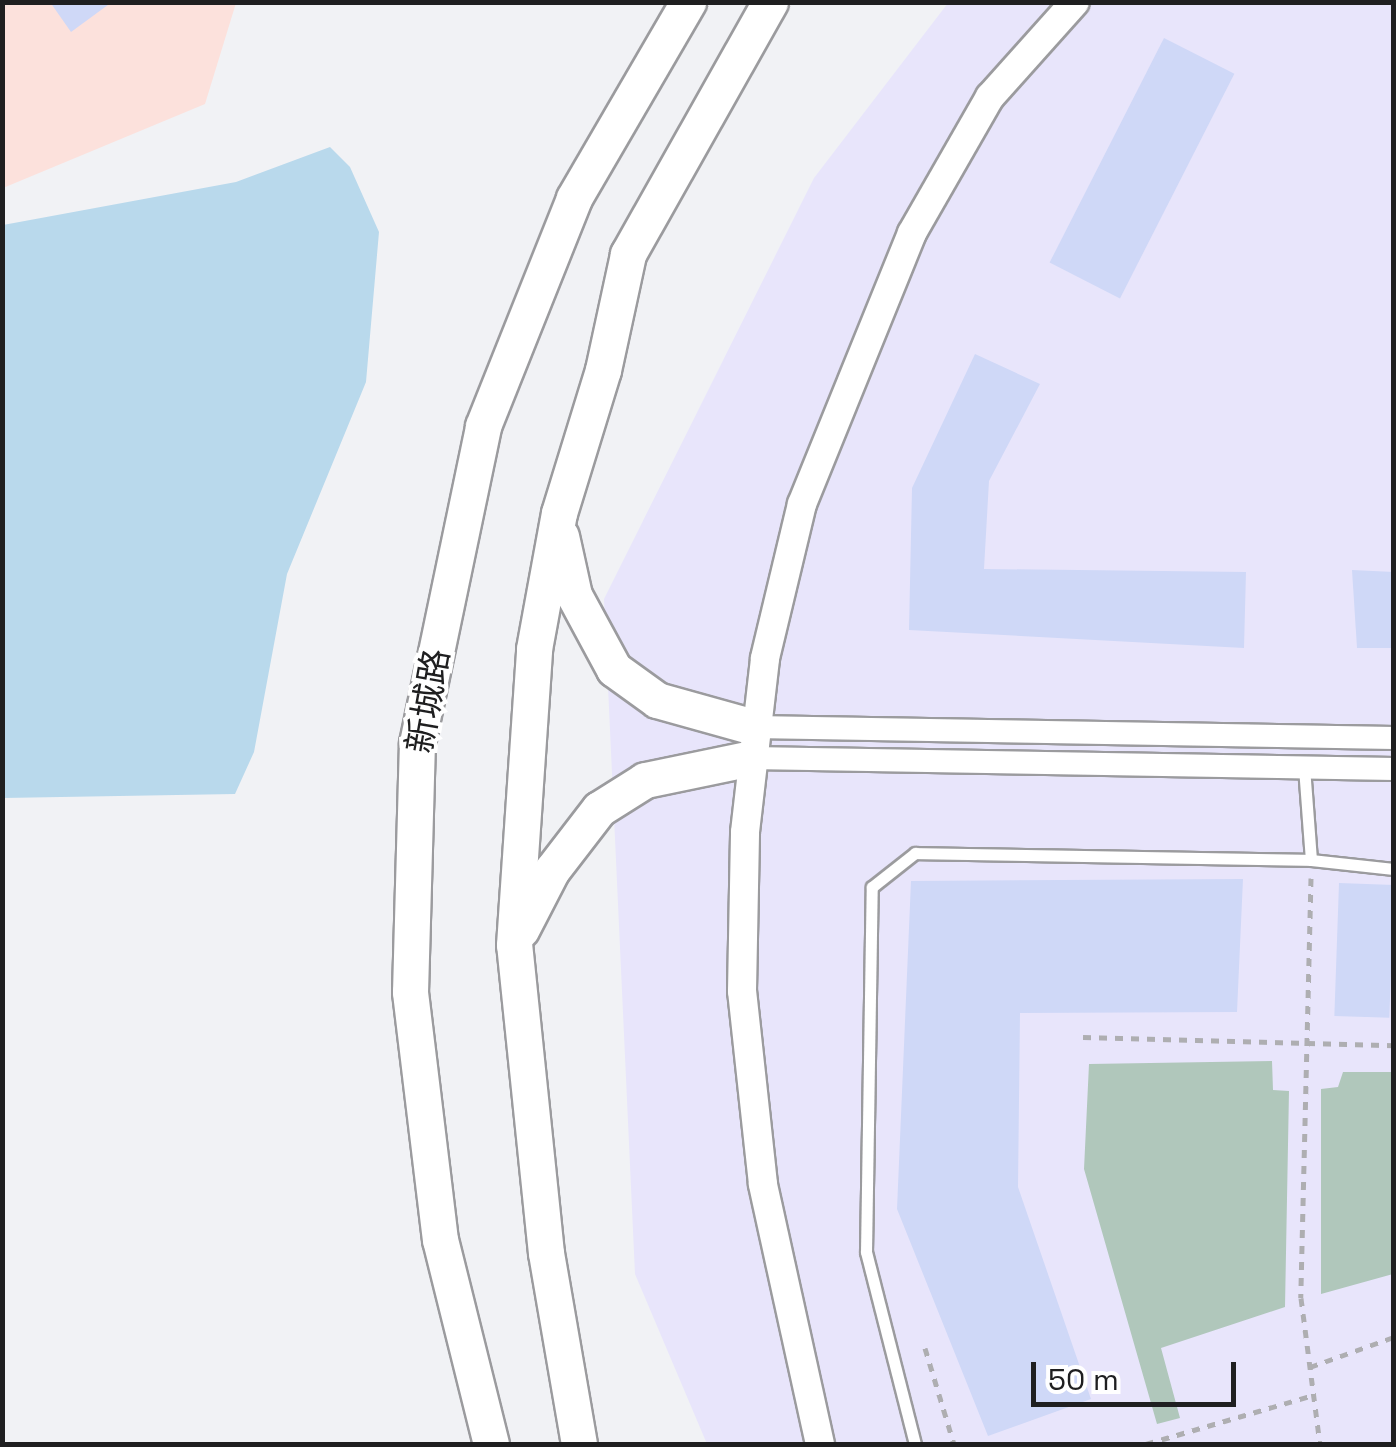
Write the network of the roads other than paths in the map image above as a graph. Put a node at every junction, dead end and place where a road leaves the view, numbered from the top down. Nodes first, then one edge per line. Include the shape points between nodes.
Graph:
1 (688, 2) edge
2 (770, 2) edge
3 (1075, 2) edge
4 (559, 513) junction
5 (1394, 738) edge
6 (752, 743) junction
7 (1304, 768) junction
8 (1394, 769) edge
9 (1312, 860) junction
10 (1394, 869) edge
11 (514, 945) junction
12 (491, 1444) edge
13 (580, 1444) edge
14 (820, 1444) edge
15 (915, 1444) edge

1 - 12 main road, 新城路 via 574,198 484,426 416,743 410,992 440,1240
2 - 4 main road via 628,254 603,370
3 - 6 street via 973,121 882,300 792,538
4 - 6 main road via 574,595 614,669 657,700
4 - 11 main road via 526,724
5 - 6 street
6 - 7 street
6 - 11 main road via 645,780 599,809 552,870
6 - 14 street via 742,916 748,1077 782,1285
7 - 8 street
7 - 9 lane
9 - 10 lane
9 - 15 lane via 914,853 872,888 866,1252
11 - 13 main road via 546,1253

